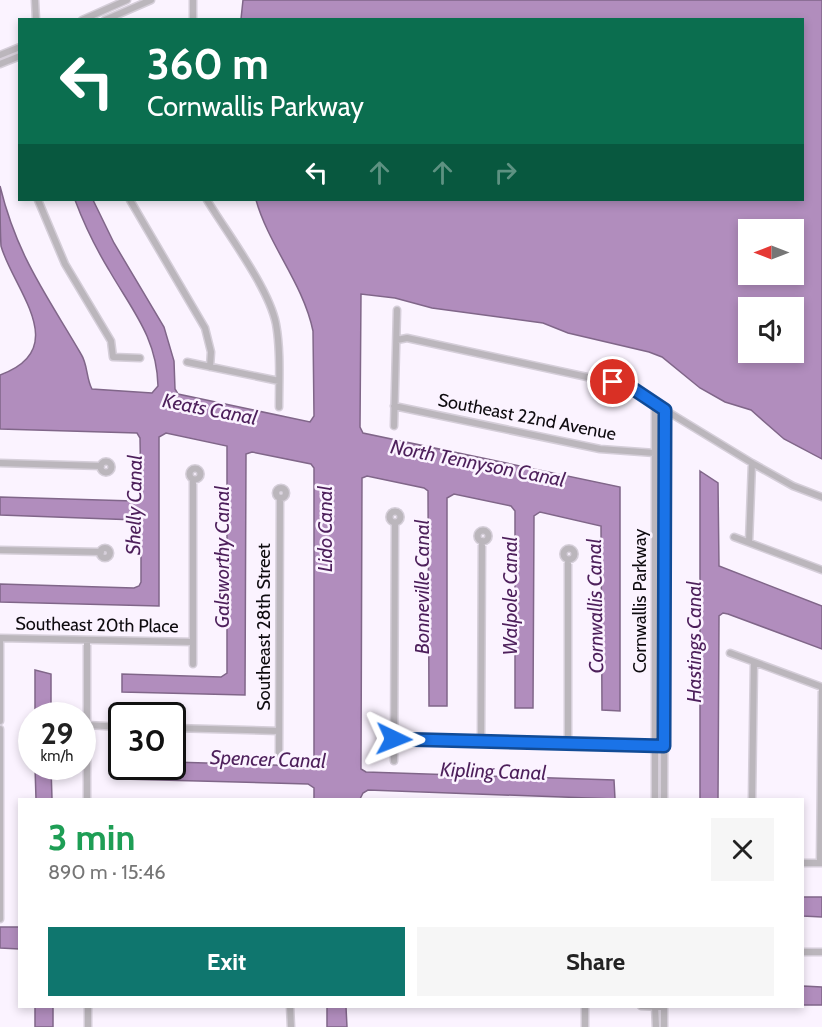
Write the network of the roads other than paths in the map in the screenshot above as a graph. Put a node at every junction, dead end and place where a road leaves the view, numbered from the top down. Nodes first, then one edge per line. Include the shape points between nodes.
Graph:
1 (35, 0) edge
2 (126, 0) edge
3 (151, 0) edge
4 (193, 0) edge
5 (125, 11) junction
6 (36, 18) edge
7 (86, 18) edge
8 (109, 18) edge
9 (125, 18) edge
10 (193, 18) edge
11 (18, 47) edge
12 (0, 55) edge
13 (18, 57) edge
14 (0, 64) edge
15 (38, 201) edge
16 (131, 201) edge
17 (208, 201) edge
18 (397, 310) dead end
19 (397, 340) junction
20 (140, 358) dead end
21 (187, 362) dead end
22 (210, 367) junction
23 (279, 381) junction
24 (655, 404) junction
25 (394, 406) junction
26 (279, 407) dead end
27 (665, 410) junction
28 (394, 426) dead end
29 (656, 453) junction
30 (0, 463) edge
31 (752, 464) junction
32 (100, 466) dead end
33 (193, 480) dead end
34 (822, 497) edge
35 (280, 498) dead end
36 (395, 523) dead end
37 (734, 537) dead end
38 (482, 541) dead end
39 (749, 542) junction
40 (0, 550) edge
41 (101, 552) dead end
42 (568, 560) dead end
43 (822, 570) edge
44 (655, 611) junction
45 (664, 611) junction
46 (0, 638) edge
47 (87, 640) junction
48 (193, 642) junction
49 (730, 653) dead end
50 (754, 662) junction
51 (193, 664) dead end
52 (822, 687) edge
53 (87, 702) edge
54 (0, 721) edge
55 (186, 728) edge
56 (0, 729) edge
57 (279, 731) junction
58 (394, 739) junction
59 (481, 742) junction
60 (568, 744) junction
61 (655, 746) junction
62 (664, 746) junction
63 (279, 756) dead end
64 (394, 761) dead end
65 (87, 780) edge
66 (87, 798) edge
67 (655, 798) edge
68 (664, 798) edge
69 (752, 798) edge
70 (0, 810) edge
71 (804, 862) edge
72 (821, 863) edge
73 (0, 896) edge
74 (0, 920) edge
75 (804, 952) edge
76 (822, 952) edge
77 (88, 1008) edge
78 (290, 1008) edge
79 (585, 1008) edge
80 (655, 1008) edge
81 (664, 1008) edge
82 (88, 1027) edge
83 (291, 1027) edge
84 (585, 1027) edge
85 (656, 1027) edge
86 (664, 1027) edge

1 - 6 street
2 - 5 street
2 - 7 street
3 - 5 street
4 - 10 street
5 - 8 street
5 - 9 street
11 - 12 street
13 - 14 street
15 - 20 street via 65,264 111,342 113,357
16 - 22 street via 205,328
17 - 23 street via 272,311 278,340
18 - 19 street
19 - 24 street via 407,338 613,382 635,390
19 - 25 street
21 - 22 street
22 - 23 street
23 - 26 street
24 - 27 street
24 - 29 street, Cornwallis Parkway
25 - 28 street
25 - 29 street, Southeast 22nd Avenue via 606,450
27 - 31 street
27 - 45 street, Cornwallis Parkway
29 - 44 street, Cornwallis Parkway
30 - 32 street
31 - 34 street
31 - 39 street
33 - 48 street
35 - 57 street, Southeast 28th Street
36 - 58 street
37 - 39 street
38 - 59 street
39 - 43 street
40 - 41 street
42 - 60 street
44 - 45 street
44 - 61 street, Cornwallis Parkway
45 - 62 street, Cornwallis Parkway
46 - 47 street, Southeast 20th Place
46 - 54 street
47 - 48 street, Southeast 20th Place
47 - 53 street
48 - 51 street
49 - 50 street
50 - 52 street
50 - 69 street
52 - 72 street
55 - 57 street
56 - 70 street
57 - 63 street, Southeast 28th Street
58 - 59 street
58 - 64 street
59 - 60 street
60 - 61 street
61 - 62 street
61 - 67 street, Cornwallis Parkway
62 - 68 street, Cornwallis Parkway
65 - 66 street
70 - 73 street
71 - 72 street
73 - 74 street
75 - 76 street
77 - 82 street
78 - 83 street
79 - 84 street
80 - 85 street
81 - 86 street

